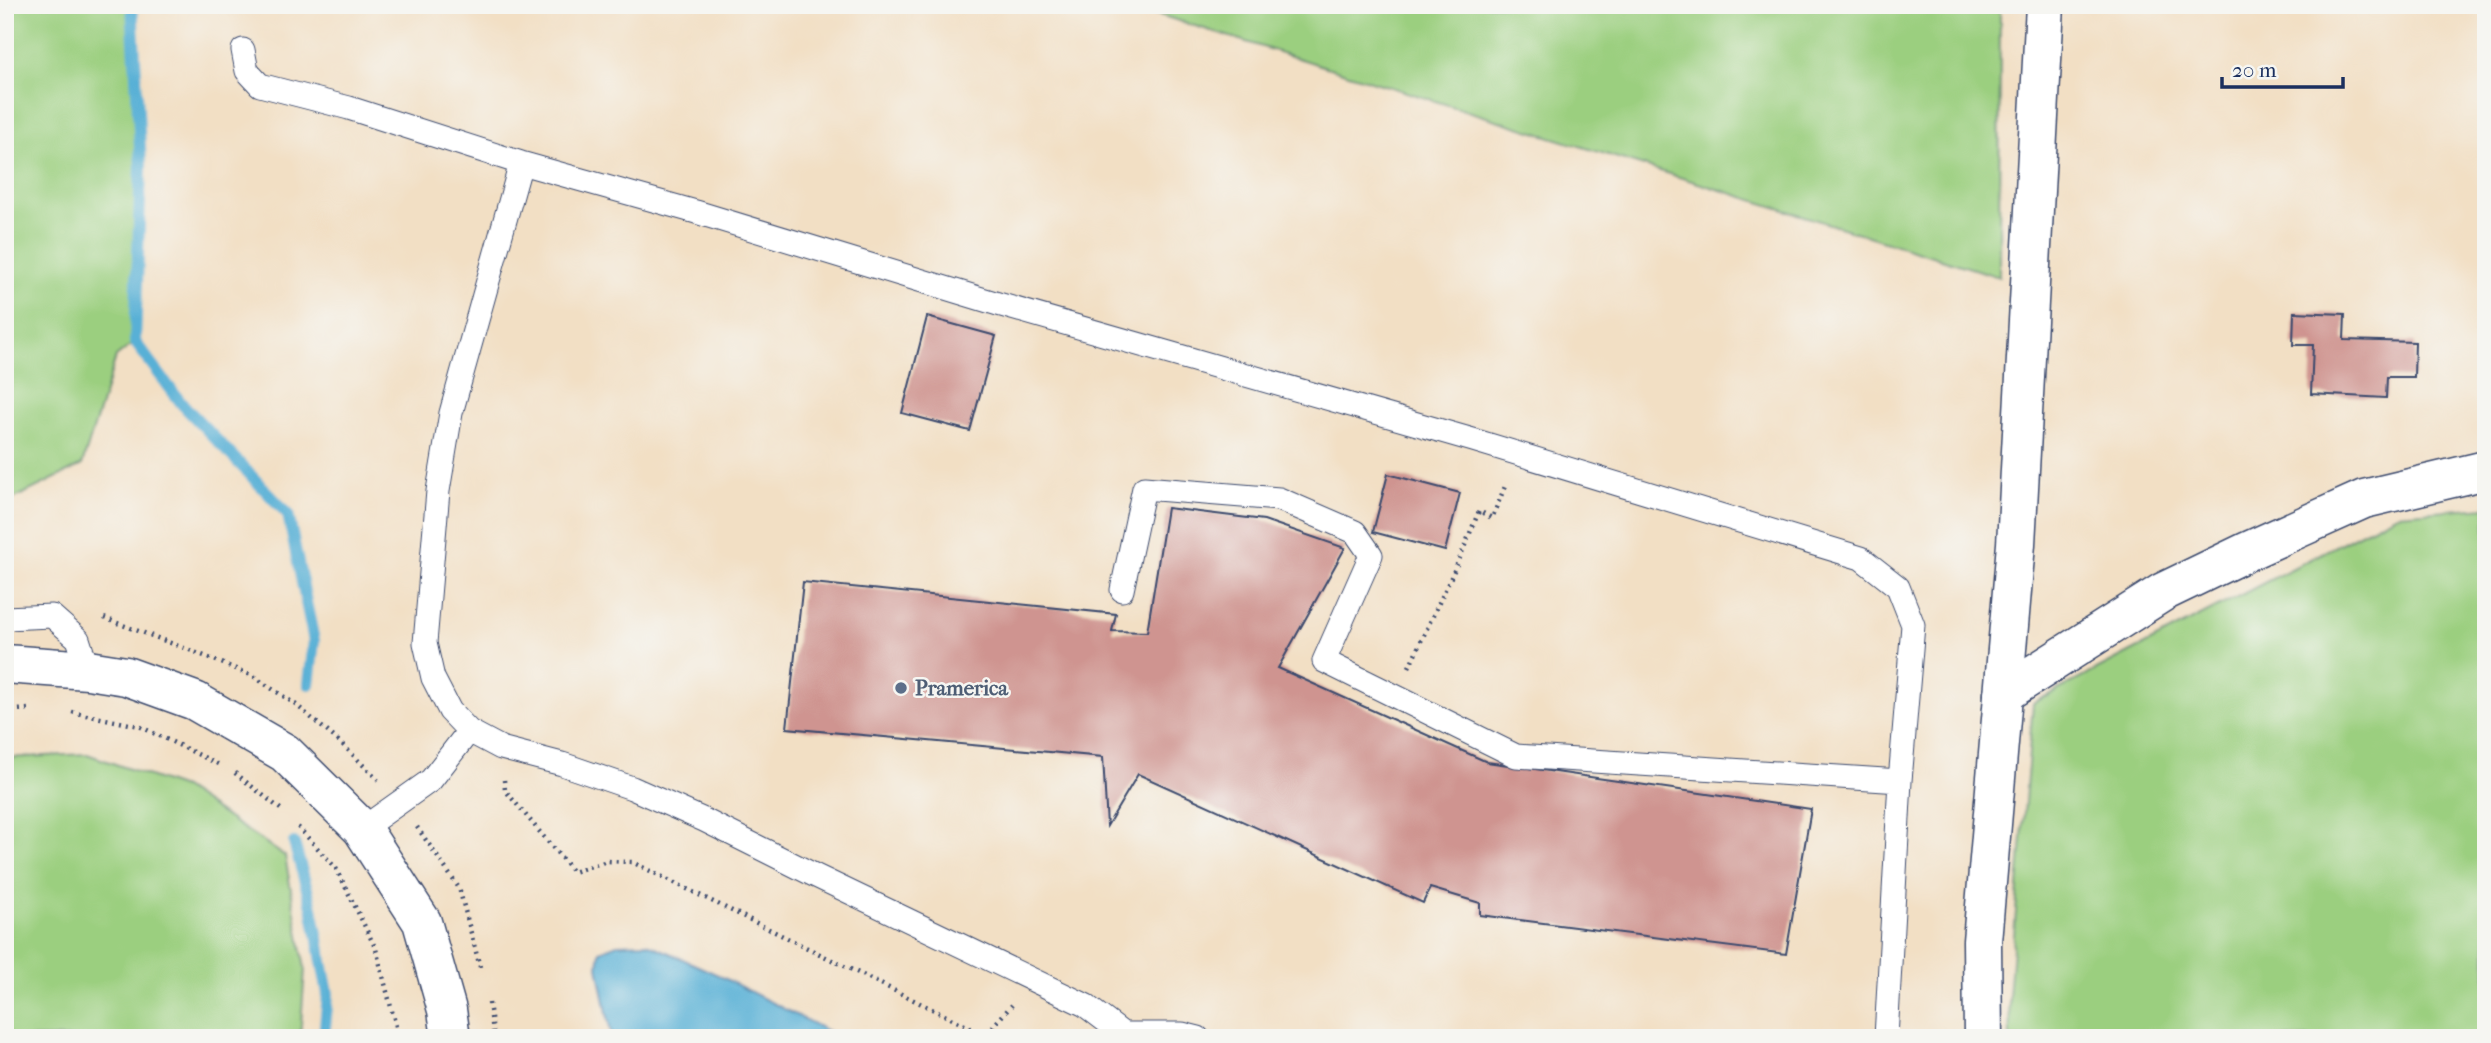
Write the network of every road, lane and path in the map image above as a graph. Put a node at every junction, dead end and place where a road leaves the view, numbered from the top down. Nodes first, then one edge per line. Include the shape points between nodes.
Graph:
1 (2045, 5) edge
2 (243, 50) dead end
3 (521, 163) junction
4 (1518, 454) junction
5 (2486, 470) edge
6 (1122, 590) dead end
7 (5, 618) edge
8 (5, 664) edge
9 (88, 670) junction
10 (2003, 694) junction
11 (1395, 697) junction
12 (39, 708) dead end
13 (63, 710) dead end
14 (5, 711) edge
15 (469, 731) junction
16 (501, 748) junction
17 (219, 765) dead end
18 (231, 770) dead end
19 (1900, 781) junction
20 (286, 814) dead end
21 (294, 823) dead end
22 (362, 829) junction
23 (1026, 976) junction
24 (1123, 1036) edge
25 (399, 1038) edge
26 (451, 1038) edge
27 (1198, 1038) edge
28 (1886, 1038) edge
29 (1983, 1038) edge

1 - 10 street via 2016,544
2 - 3 lane via 247,71 260,85
3 - 4 lane
3 - 15 lane via 451,413 427,608 425,643 433,678 450,711
4 - 11 path via 1493,518 1479,511
4 - 19 lane via 1846,552 1872,565 1898,587 1913,625
5 - 10 street via 2364,499 2246,552 2163,592
6 - 11 lane via 1144,488 1279,499 1355,532 1371,555 1324,661
7 - 9 lane via 52,615 78,639
8 - 9 street
9 - 22 street via 126,676 195,701 285,753
10 - 29 street via 1982,941
11 - 19 lane via 1516,756
12 - 14 path
13 - 17 path via 139,726
15 - 16 lane
15 - 22 lane via 431,780
16 - 23 lane via 632,788
16 - 23 path via 505,790 573,872 607,861 632,862 985,1035 1014,1002
18 - 20 path
19 - 28 lane
21 - 25 path via 336,868 376,948
22 - 26 street via 422,922
23 - 24 lane via 1085,1004
24 - 27 lane via 1182,1034

